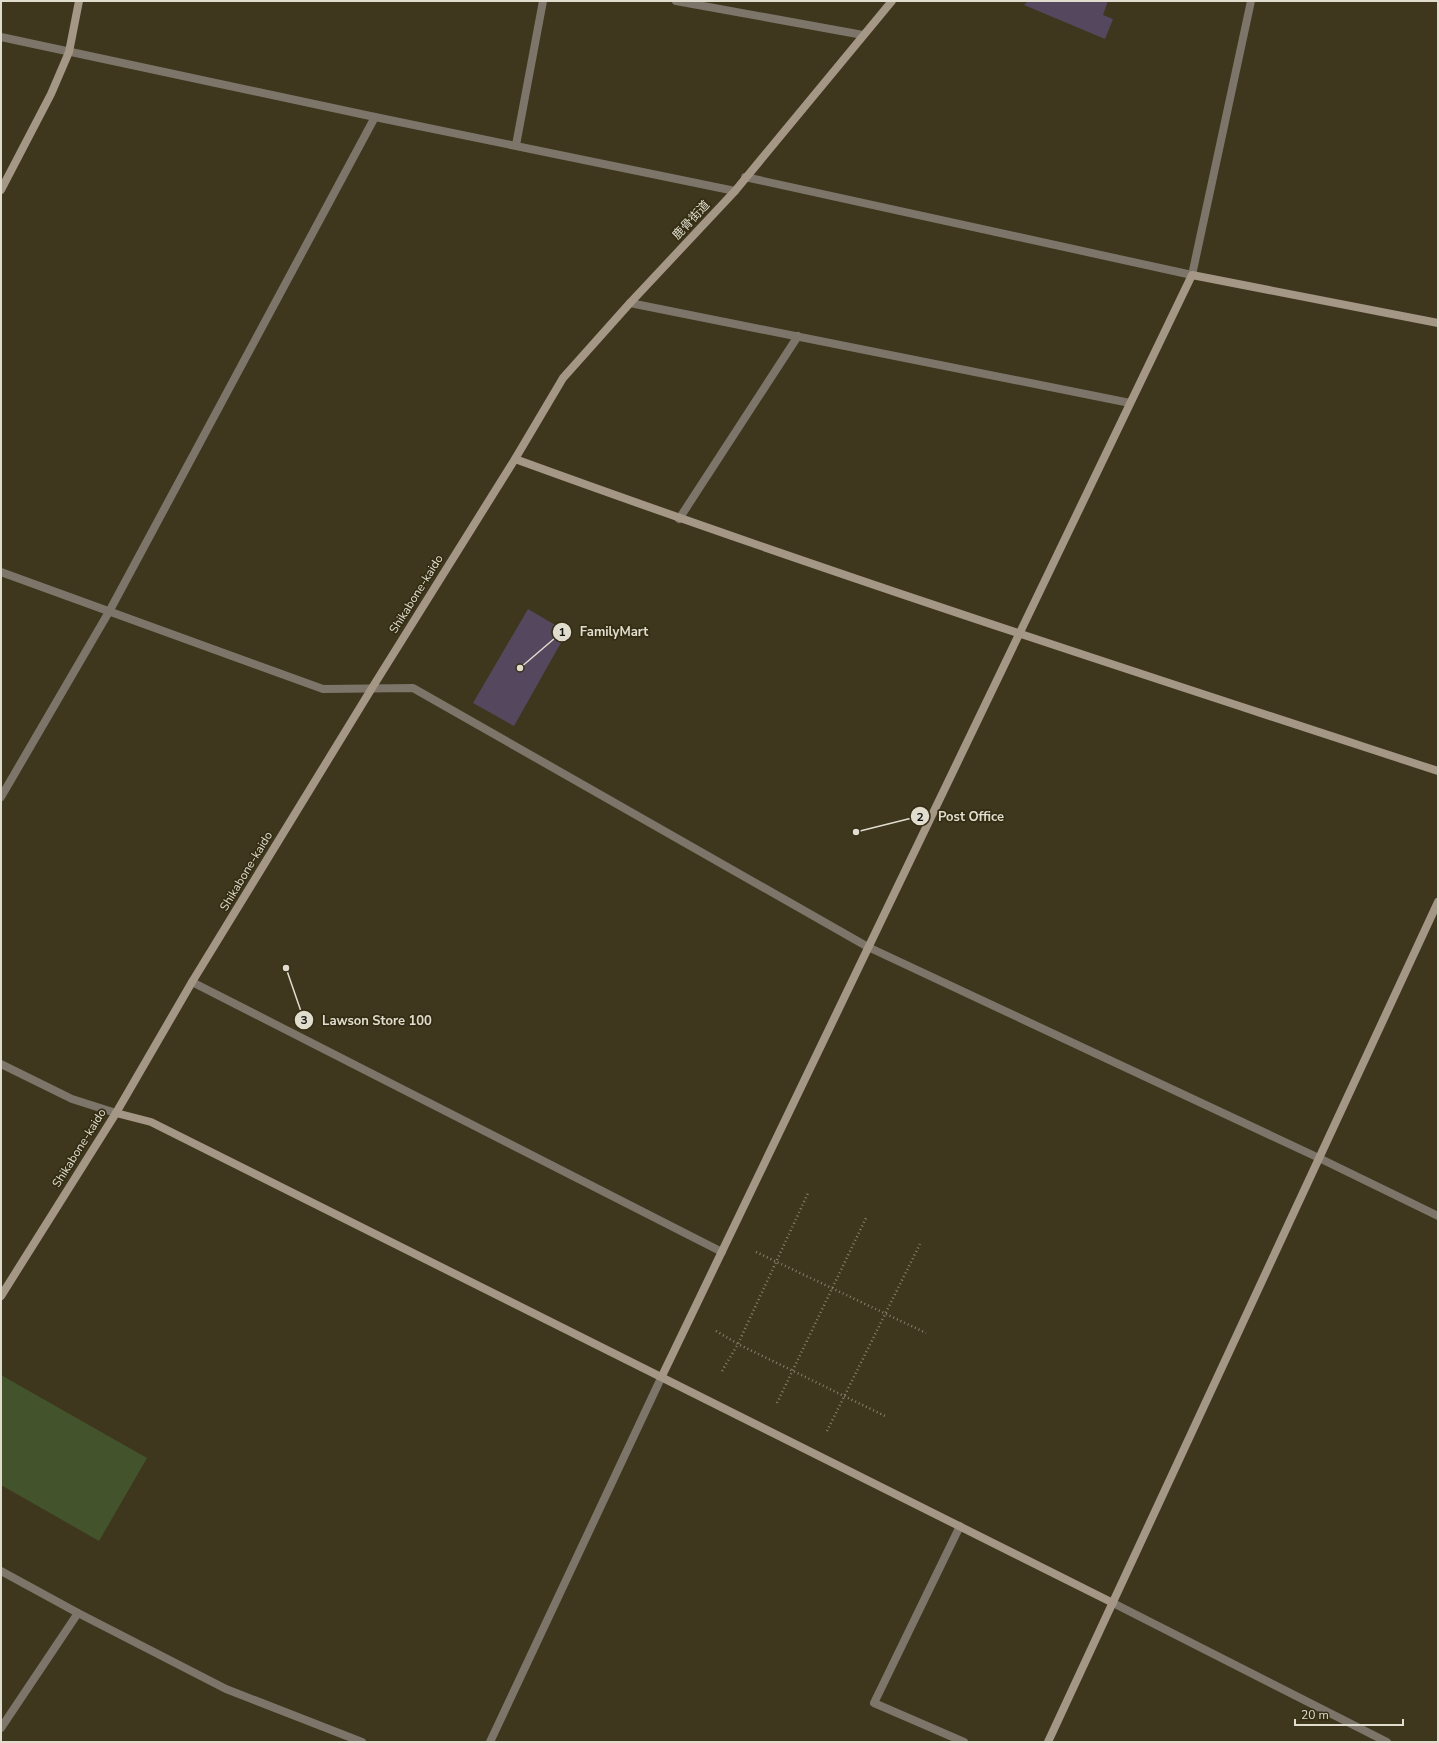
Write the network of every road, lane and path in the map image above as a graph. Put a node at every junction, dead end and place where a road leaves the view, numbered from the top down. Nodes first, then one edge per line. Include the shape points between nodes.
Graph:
1 (79, 1) edge
2 (543, 1) edge
3 (676, 1) edge
4 (892, 1) edge
5 (1251, 1) edge
6 (863, 35) junction
7 (1, 37) edge
8 (69, 52) junction
9 (375, 117) junction
10 (516, 145) junction
11 (745, 177) junction
12 (1, 190) edge
13 (735, 191) junction
14 (1192, 275) junction
15 (630, 303) junction
16 (1438, 323) edge
17 (798, 336) junction
18 (1130, 403) junction
19 (515, 459) junction
20 (679, 519) junction
21 (1, 572) edge
22 (110, 610) junction
23 (1019, 634) junction
24 (372, 688) junction
25 (1438, 771) edge
26 (1, 798) edge
27 (1438, 902) edge
28 (868, 947) junction
29 (192, 982) junction
30 (1, 1064) edge
31 (116, 1113) junction
32 (1319, 1158) junction
33 (809, 1191) dead end
34 (1438, 1216) edge
35 (866, 1218) dead end
36 (920, 1244) dead end
37 (722, 1252) junction
38 (756, 1252) dead end
39 (776, 1261) junction
40 (832, 1288) junction
41 (1, 1296) edge
42 (885, 1314) junction
43 (716, 1331) dead end
44 (926, 1334) dead end
45 (738, 1344) junction
46 (792, 1370) junction
47 (722, 1371) dead end
48 (662, 1376) junction
49 (844, 1396) junction
50 (777, 1402) dead end
51 (885, 1416) dead end
52 (827, 1431) dead end
53 (960, 1526) junction
54 (1, 1570) edge
55 (1113, 1603) junction
56 (78, 1613) junction
57 (1, 1728) edge
58 (362, 1742) edge
59 (490, 1742) edge
60 (964, 1742) edge
61 (1048, 1742) edge
62 (1387, 1742) edge

1 - 8 street
2 - 10 street
3 - 6 street
4 - 6 street, 鹿骨街道
5 - 14 street
6 - 11 street, 鹿骨街道
7 - 8 street
8 - 9 street
8 - 12 street via 51,94
9 - 10 street
9 - 22 street
10 - 13 street
11 - 13 street, 鹿骨街道
11 - 14 street
13 - 15 street, 鹿骨街道
14 - 16 street
14 - 18 street
15 - 17 street
15 - 19 street, 鹿骨街道 via 563,378
17 - 18 street
17 - 20 street
18 - 23 street
19 - 20 street
19 - 24 street, Shikabone-kaido
20 - 23 street
21 - 22 street
22 - 24 street via 324,689
22 - 26 street
23 - 25 street
23 - 28 street
24 - 28 street via 413,688
24 - 29 street, Shikabone-kaido
27 - 32 street
28 - 32 street
28 - 37 street
29 - 31 street, Shikabone-kaido
29 - 37 street
30 - 31 street via 72,1099
31 - 41 street, Shikabone-kaido
31 - 48 street via 151,1122
32 - 34 street
32 - 55 street
33 - 39 path
35 - 40 path
36 - 42 path
37 - 48 street
38 - 39 path
39 - 40 path
39 - 45 path
40 - 42 path
40 - 46 path
42 - 44 path
42 - 49 path
43 - 45 path
45 - 46 path
45 - 47 path
46 - 49 path
46 - 50 path
48 - 53 street
48 - 59 street
49 - 51 path
49 - 52 path
53 - 55 street
53 - 60 street via 874,1703
54 - 56 street
55 - 61 street
55 - 62 street
56 - 57 street
56 - 58 street via 226,1689

